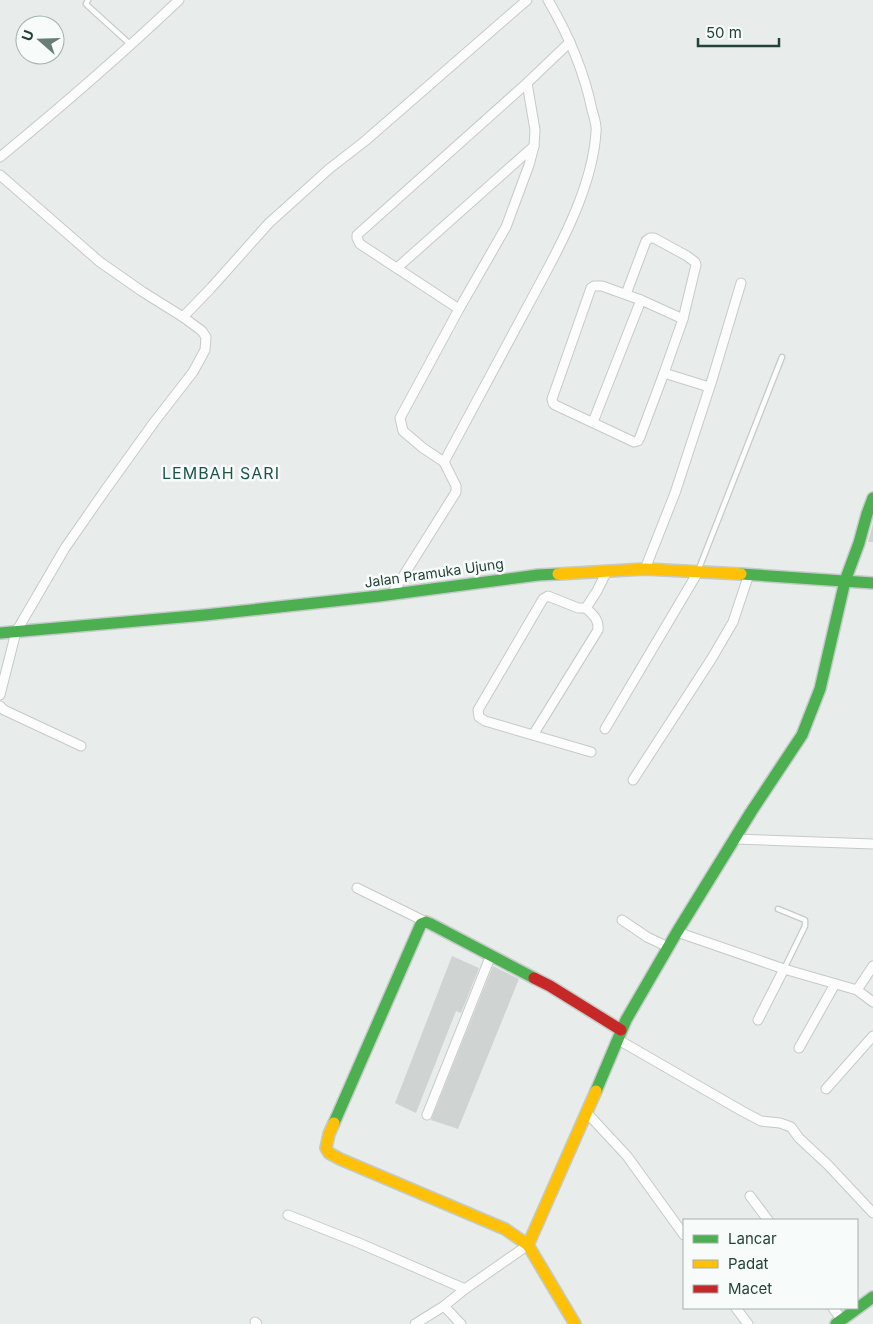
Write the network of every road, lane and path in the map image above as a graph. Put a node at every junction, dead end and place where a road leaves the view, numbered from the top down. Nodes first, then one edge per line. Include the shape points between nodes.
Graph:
1 (88, 0) edge
2 (179, 0) edge
3 (526, 0) edge
4 (548, 0) edge
5 (570, 42) junction
6 (131, 45) junction
7 (527, 83) junction
8 (534, 146) junction
9 (0, 158) edge
10 (0, 175) edge
11 (397, 268) junction
12 (741, 282) dead end
13 (626, 294) junction
14 (641, 300) junction
15 (459, 309) junction
16 (183, 316) junction
17 (683, 319) junction
18 (782, 357) dead end
19 (664, 373) junction
20 (709, 387) junction
21 (593, 422) junction
22 (444, 462) junction
23 (873, 498) edge
24 (645, 569) junction
25 (607, 571) junction
26 (698, 572) junction
27 (749, 574) junction
28 (845, 581) junction
29 (873, 583) edge
30 (392, 594) junction
31 (586, 608) junction
32 (16, 632) junction
33 (0, 633) edge
34 (0, 695) edge
35 (0, 706) edge
36 (605, 729) dead end
37 (533, 735) junction
38 (81, 746) dead end
39 (591, 752) dead end
40 (634, 780) dead end
41 (734, 839) junction
42 (873, 844) edge
43 (357, 888) dead end
44 (778, 908) dead end
45 (622, 920) dead end
46 (426, 922) junction
47 (677, 932) junction
48 (668, 947) junction
49 (491, 954) junction
50 (873, 966) edge
51 (784, 969) junction
52 (835, 984) junction
53 (857, 990) junction
54 (873, 1002) edge
55 (758, 1020) dead end
56 (620, 1035) junction
57 (873, 1036) edge
58 (799, 1048) dead end
59 (826, 1089) dead end
60 (587, 1113) junction
61 (427, 1115) dead end
62 (750, 1196) dead end
63 (873, 1213) edge
64 (288, 1215) dead end
65 (767, 1219) edge
66 (683, 1234) edge
67 (528, 1245) junction
68 (465, 1288) junction
69 (873, 1297) edge
70 (444, 1306) junction
71 (858, 1308) edge
72 (737, 1309) edge
73 (833, 1309) edge
74 (857, 1309) edge
75 (839, 1322) edge
76 (415, 1324) edge
77 (461, 1324) edge
78 (575, 1324) edge
79 (748, 1324) edge

1 - 6 lane via 86,4
2 - 6 street
3 - 16 street via 269,223
4 - 5 street
5 - 7 street
5 - 22 street via 591,103 596,130 586,182 562,242
6 - 9 street
7 - 8 street via 535,130
7 - 11 street via 358,235 360,244
8 - 11 street
8 - 15 street via 506,227
10 - 16 street via 100,262
11 - 15 street
12 - 20 street
13 - 14 street
13 - 17 street via 646,241 654,238 695,262
13 - 21 street via 602,286 591,288 552,399 555,405
14 - 17 street
14 - 21 street
15 - 22 street via 400,418 403,431
16 - 32 street via 206,337 205,350 193,372 65,548
17 - 19 street
18 - 26 lane
19 - 20 street
19 - 21 street via 638,441
20 - 24 street via 675,494
22 - 30 street via 456,492
23 - 28 street
24 - 25 street, Jalan Pramuka Ujung
24 - 26 street, Jalan Pramuka Ujung
25 - 30 street, Jalan Pramuka Ujung via 526,576
25 - 31 street
26 - 27 street, Jalan Pramuka Ujung
26 - 36 street
27 - 28 street, Jalan Pramuka Ujung
27 - 40 street via 733,622
28 - 29 street, Jalan Pramuka Ujung
28 - 41 street via 820,689 802,735
30 - 32 street, Jalan Pramuka Ujung
31 - 37 street via 597,619 598,630
31 - 37 street via 548,596 543,599 478,710 484,721
32 - 33 street, Jalan Pramuka Ujung
32 - 34 street
35 - 38 street
37 - 39 street
41 - 42 street
41 - 47 street
43 - 46 street
44 - 51 lane via 806,922
45 - 48 street
46 - 49 street
46 - 67 street via 421,924 329,1134 326,1148 340,1159 505,1229
47 - 48 street
47 - 51 street
48 - 56 street
49 - 56 street via 550,986
49 - 61 street
50 - 53 street
51 - 52 street
51 - 55 street
52 - 53 street
52 - 58 street
53 - 54 street
56 - 60 street
56 - 63 street via 742,1111 761,1121 791,1127
57 - 59 street
60 - 66 street via 627,1156
60 - 67 street
62 - 65 street
64 - 68 street
67 - 68 street
67 - 78 street
68 - 70 street
69 - 71 street
70 - 76 street
70 - 77 street
72 - 79 street
73 - 75 street
74 - 75 street

